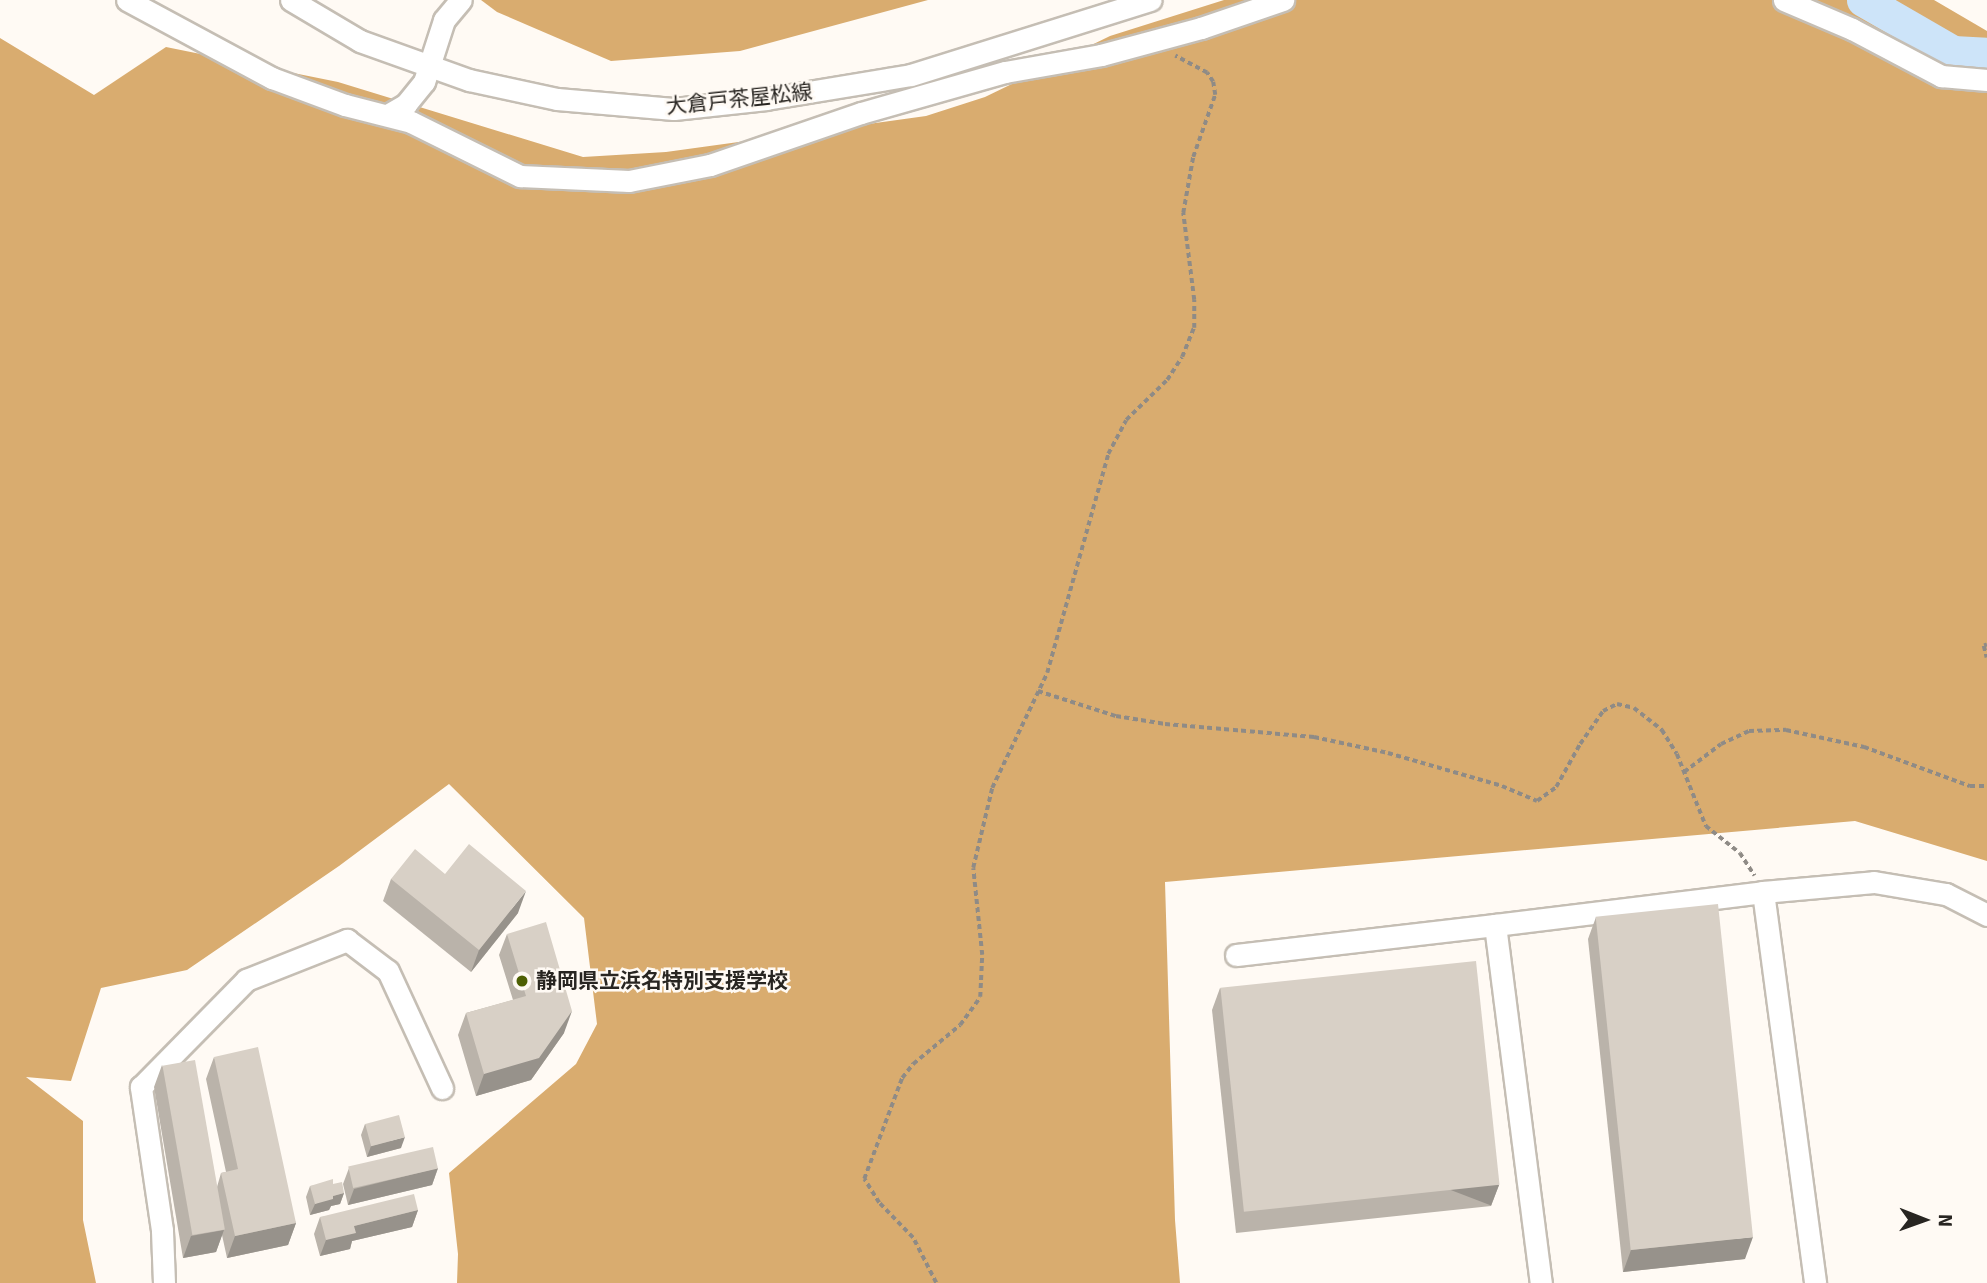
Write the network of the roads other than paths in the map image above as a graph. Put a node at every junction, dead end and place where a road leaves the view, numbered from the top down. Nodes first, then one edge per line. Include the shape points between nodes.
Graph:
1 (127, 0) edge
2 (291, 0) edge
3 (461, 0) edge
4 (1152, 0) edge
5 (1283, 0) edge
6 (1784, 0) edge
7 (428, 65) junction
8 (1987, 80) edge
9 (388, 114) junction
10 (1763, 892) junction
11 (1987, 915) edge
12 (1495, 925) junction
13 (1236, 955) dead end
14 (442, 1088) dead end
15 (164, 1283) edge
16 (1541, 1283) edge
17 (1815, 1283) edge

1 - 9 street via 272,78 345,105
2 - 7 street, 大倉戸茶屋松線 via 360,41
3 - 7 street via 444,20
4 - 7 street, 大倉戸茶屋松線 via 911,75 766,100 674,109 557,99 469,80
5 - 9 street via 1201,29 1005,72 861,113 710,165 629,181 520,176
6 - 8 street via 1852,29 1941,76
7 - 9 street via 424,82 413,97
10 - 11 street via 1874,882 1945,894
10 - 12 street
10 - 17 street
12 - 13 street
12 - 16 street
14 - 15 street via 388,971 348,940 246,980 141,1087 162,1230

